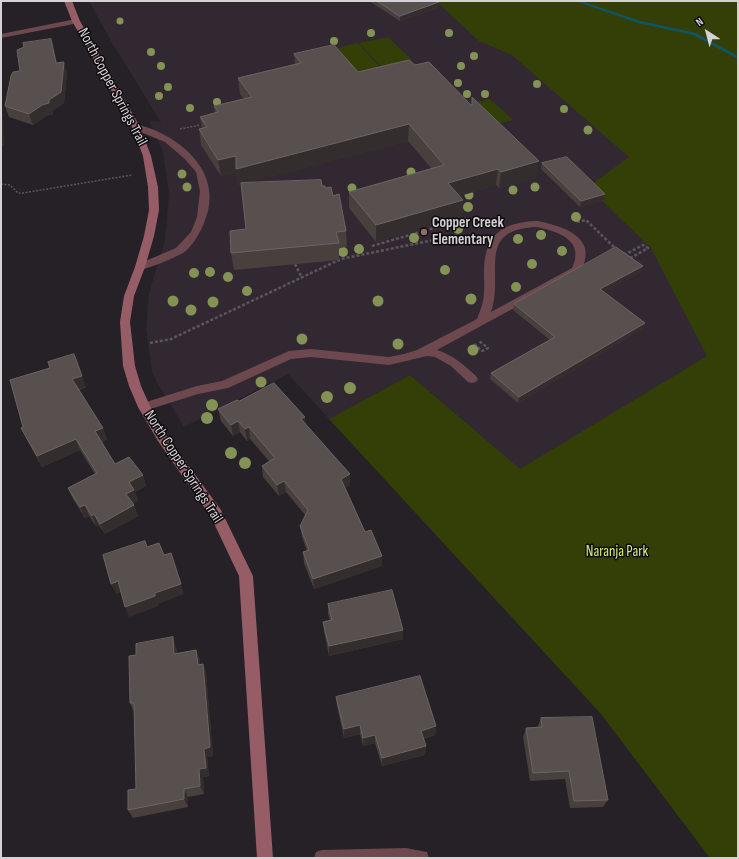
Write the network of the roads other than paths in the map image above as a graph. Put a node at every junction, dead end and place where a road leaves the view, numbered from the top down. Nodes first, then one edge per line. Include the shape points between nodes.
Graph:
1 (68, 1) edge
2 (76, 21) junction
3 (1, 36) edge
4 (136, 127) junction
5 (140, 267) junction
6 (482, 320) junction
7 (420, 354) junction
8 (472, 379) dead end
9 (144, 406) junction
10 (265, 858) edge
11 (322, 858) edge
12 (421, 858) edge

1 - 2 street, North Copper Springs Trail
2 - 3 street
2 - 4 street, North Copper Springs Trail
4 - 5 street, North Copper Springs Trail via 147,156 154,210
4 - 5 street via 168,140 188,157 200,172 205,191 202,217 195,233 180,250
5 - 9 street, North Copper Springs Trail via 129,296 125,322 129,366
6 - 6 street via 576,270 583,255 579,245 567,233 538,223 514,227 502,234 494,241 491,250 488,302
6 - 7 street
7 - 8 street via 442,354 450,358
7 - 9 street via 389,361 311,353 289,355 224,386 197,390
9 - 10 street, North Copper Springs Trail via 162,438 216,514 246,576
11 - 12 street

